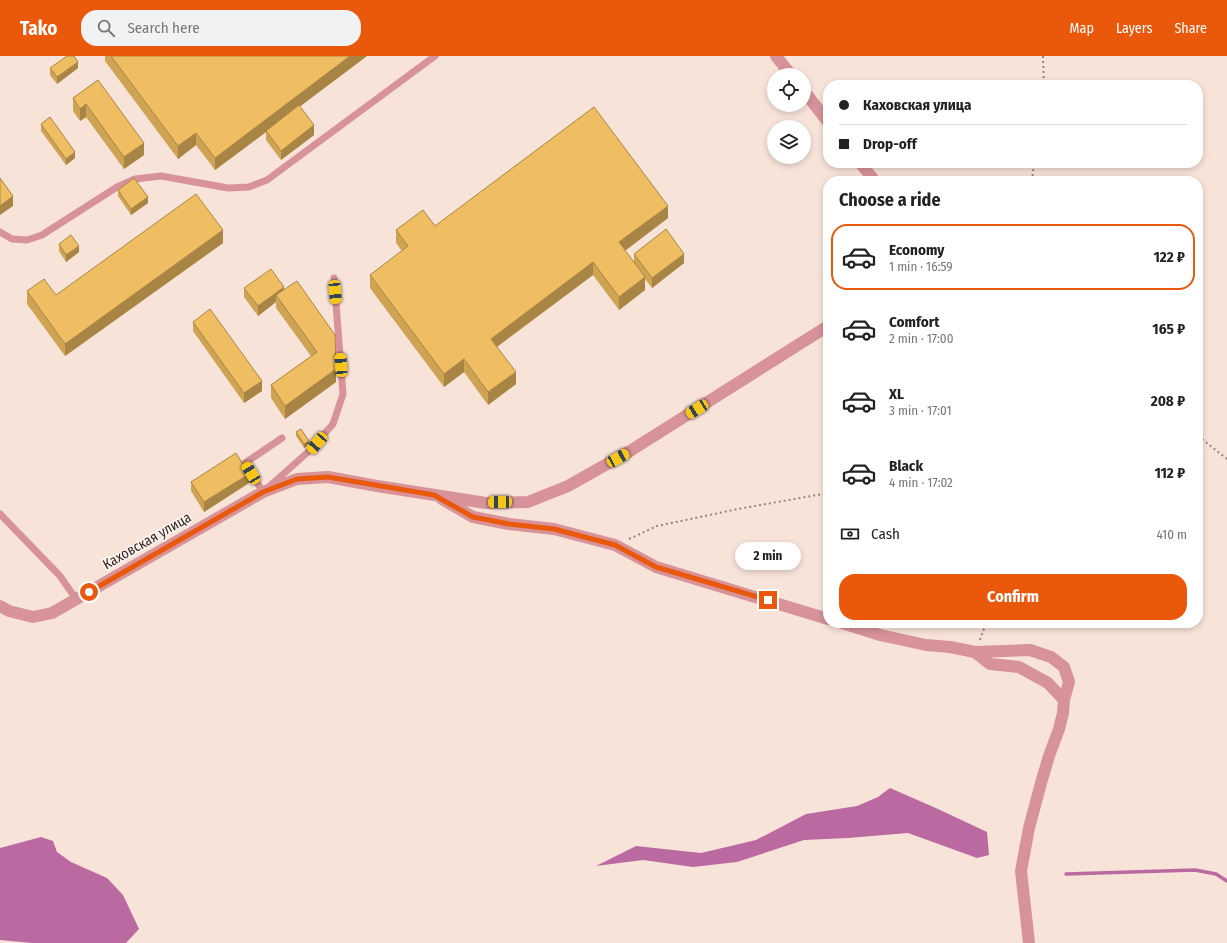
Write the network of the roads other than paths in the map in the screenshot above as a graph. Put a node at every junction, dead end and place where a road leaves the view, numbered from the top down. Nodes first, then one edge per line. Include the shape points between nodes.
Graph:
1 (435, 56) edge
2 (776, 56) edge
3 (785, 68) edge
4 (811, 100) edge
5 (823, 116) edge
6 (864, 168) edge
7 (871, 176) edge
8 (0, 232) edge
9 (334, 278) dead end
10 (823, 329) edge
11 (282, 438) dead end
12 (263, 492) junction
13 (434, 495) junction
14 (0, 514) edge
15 (76, 599) junction
16 (0, 606) edge
17 (823, 617) edge
18 (858, 628) edge
19 (975, 652) junction
20 (1064, 700) junction
21 (1029, 943) edge

1 - 8 lane via 267,180 249,187 228,188 160,176 135,179 117,186 42,235 27,240 12,239
2 - 3 street
4 - 5 street
6 - 7 street
9 - 12 lane via 343,394 333,424 308,452
10 - 13 street, Каховская улица via 568,486 528,502 486,502
11 - 12 lane via 246,463
12 - 13 street, Каховская улица via 297,479 328,477
12 - 15 street, Каховская улица
13 - 17 street via 473,517 554,529 615,545 656,567
14 - 15 lane via 60,576
15 - 16 street, Каховская улица via 52,613 33,617
18 - 19 street via 926,645
19 - 20 street via 990,664 1019,668 1048,683
19 - 20 street via 1030,650 1051,657 1064,667 1069,682
20 - 21 street via 1059,729 1029,828 1021,871

